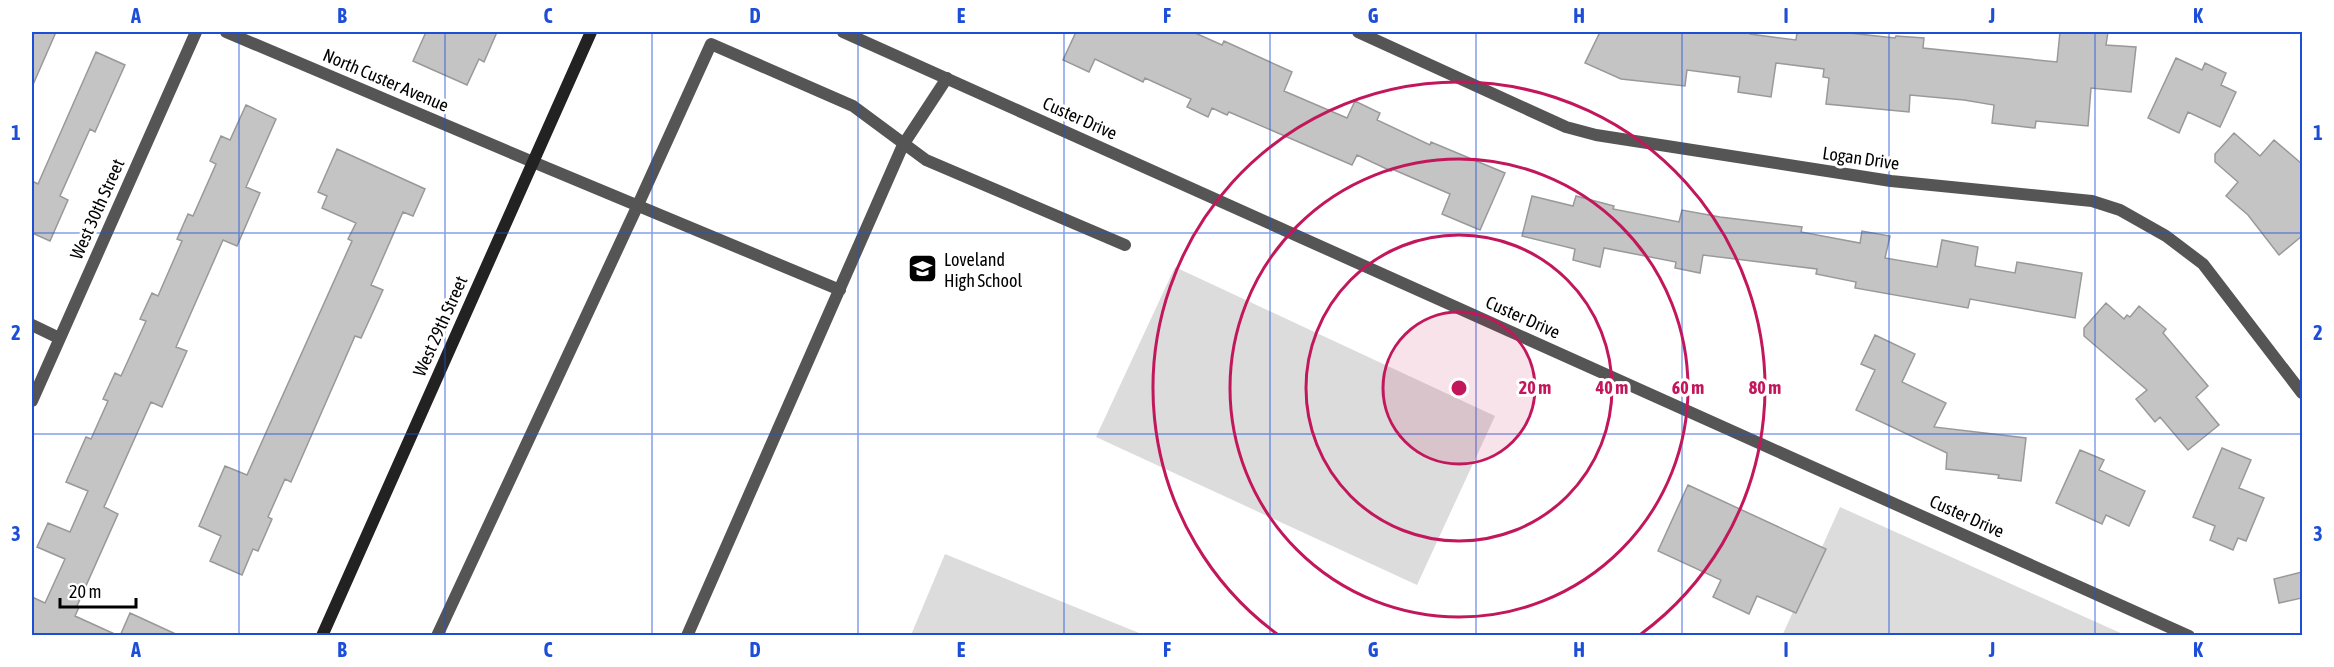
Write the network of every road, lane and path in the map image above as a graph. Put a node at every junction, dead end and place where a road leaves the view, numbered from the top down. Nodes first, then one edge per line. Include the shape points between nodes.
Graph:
1 (196, 32) edge
2 (226, 32) edge
3 (591, 32) edge
4 (843, 32) edge
5 (1358, 32) edge
6 (947, 78) junction
7 (903, 145) junction
8 (533, 162) junction
9 (637, 207) junction
10 (1125, 245) dead end
11 (840, 290) junction
12 (32, 325) edge
13 (59, 338) junction
14 (2302, 393) edge
15 (32, 400) edge
16 (322, 636) edge
17 (437, 636) edge
18 (687, 636) edge
19 (2189, 636) edge

1 - 13 street, West 30th Street
2 - 8 street, North Custer Avenue
3 - 8 main road, West 29th Street
4 - 6 street, Custer Drive
5 - 14 street, Logan Drive via 1566,127 1596,135 1890,181 2092,201 2120,210 2166,236 2203,264
6 - 7 street
6 - 19 street, Custer Drive
7 - 9 street via 853,106 711,44
7 - 10 street via 926,160
7 - 11 street
8 - 9 street, North Custer Avenue
8 - 16 main road, West 29th Street
9 - 11 street, North Custer Avenue
9 - 17 street
11 - 18 street
12 - 13 street
13 - 15 street, West 30th Street

